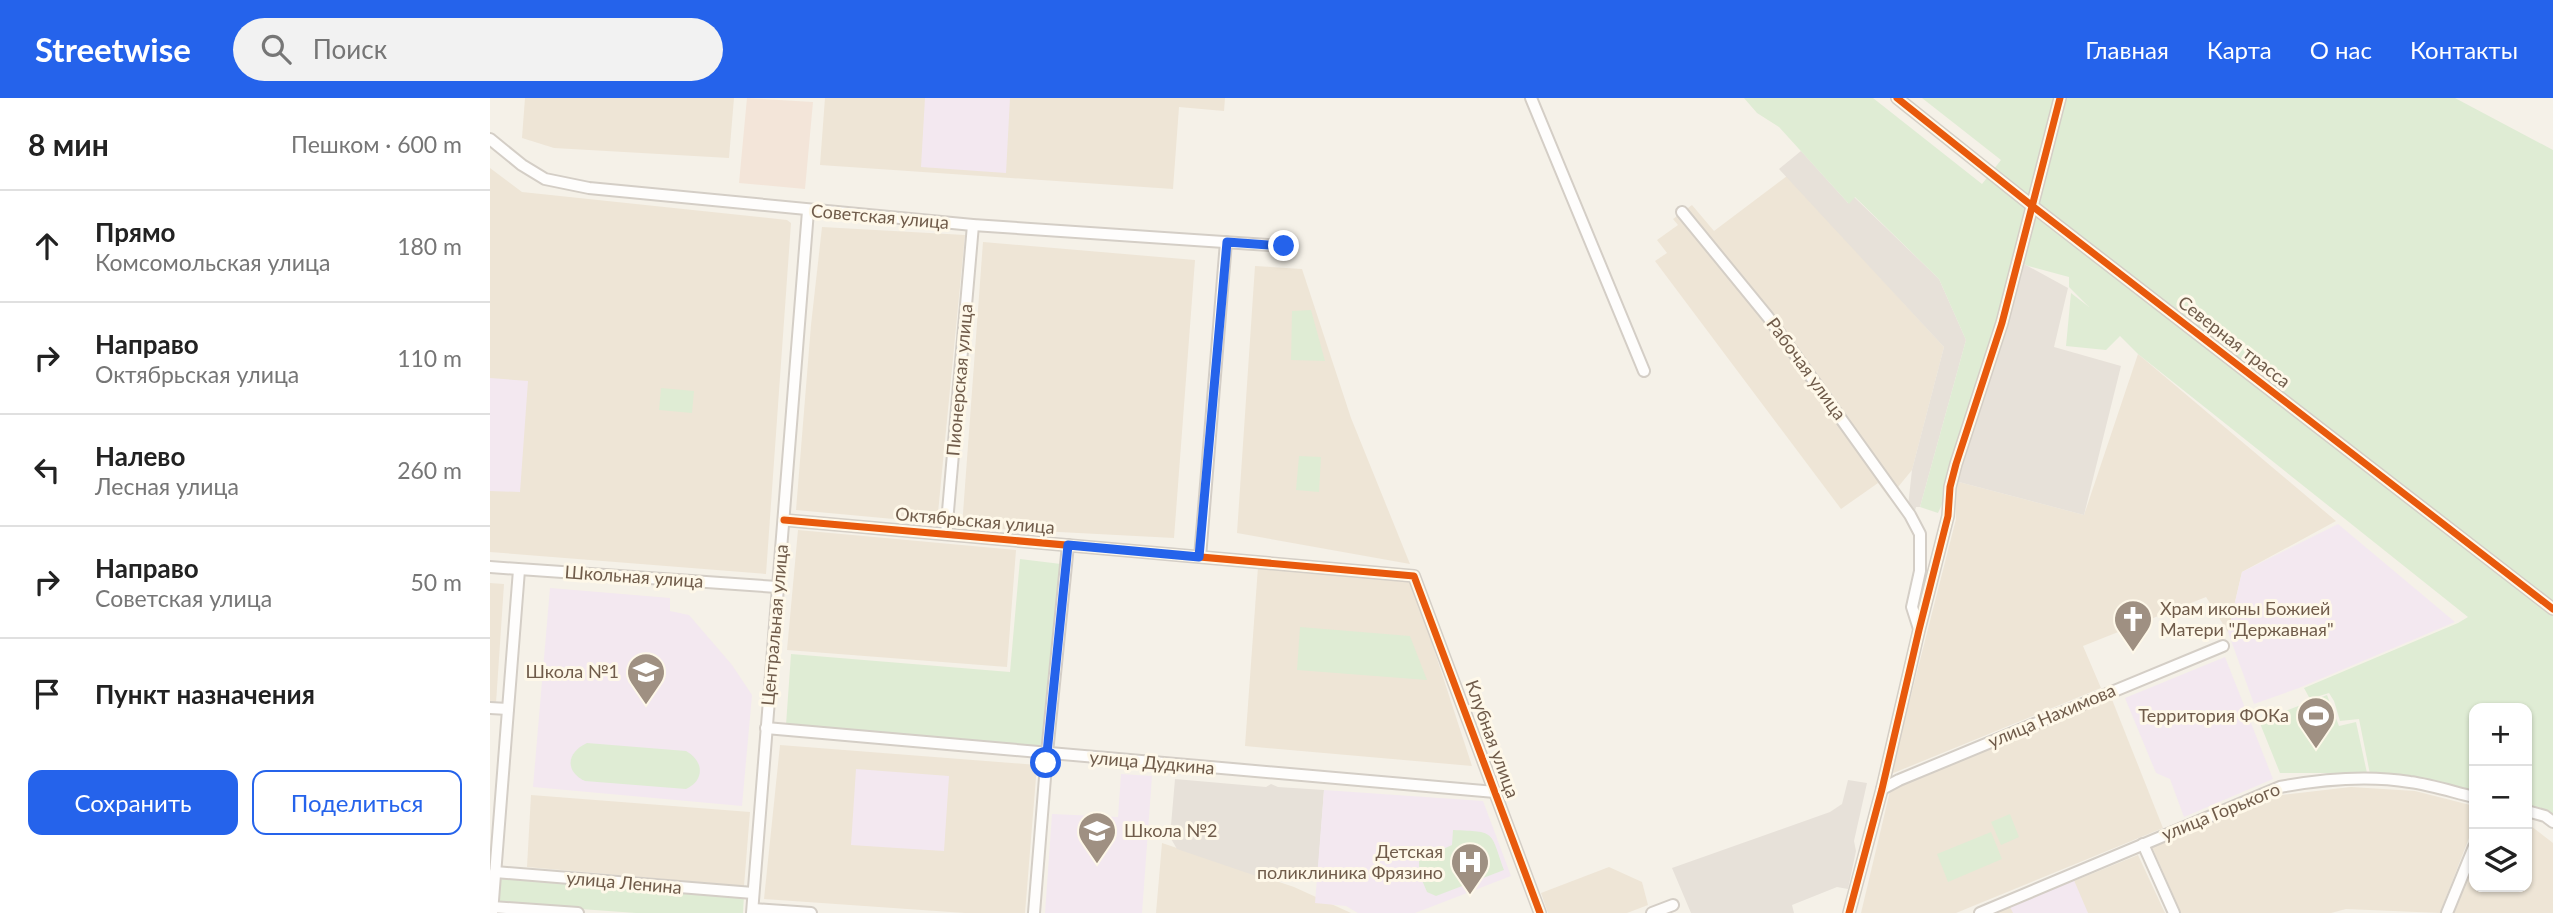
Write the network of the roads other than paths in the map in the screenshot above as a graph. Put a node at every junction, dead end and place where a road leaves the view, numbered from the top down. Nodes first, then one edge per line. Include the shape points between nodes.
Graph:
1 (1531, 98) edge
2 (1897, 98) edge
3 (2060, 98) edge
4 (490, 139) edge
5 (2031, 205) junction
6 (808, 211) junction
7 (1682, 212) dead end
8 (973, 225) junction
9 (1227, 242) junction
10 (1284, 246) dead end
11 (1644, 372) dead end
12 (784, 520) junction
13 (946, 534) junction
14 (1920, 534) junction
15 (1942, 539) junction
16 (1068, 545) junction
17 (1199, 557) junction
18 (490, 567) edge
19 (519, 570) junction
20 (1414, 576) joint
21 (777, 587) junction
22 (2553, 609) edge
23 (1919, 630) junction
24 (2223, 646) dead end
25 (490, 708) edge
26 (508, 709) junction
27 (766, 728) junction
28 (1047, 753) junction
29 (1882, 789) junction
30 (1495, 792) junction
31 (2469, 796) edge
32 (2532, 812) edge
33 (2553, 822) edge
34 (2143, 844) junction
35 (2469, 859) edge
36 (495, 872) junction
37 (753, 893) junction
38 (1673, 905) dead end
39 (492, 910) edge
40 (752, 911) edge
41 (578, 913) edge
42 (811, 913) edge
43 (1034, 913) edge
44 (1540, 913) edge
45 (1652, 913) edge
46 (1849, 913) edge
47 (1980, 913) edge
48 (2174, 913) edge
49 (2447, 913) edge

1 - 11 street
2 - 5 street, Северная трасса
3 - 5 street
4 - 6 street, Советская улица via 530,170 558,183
5 - 15 street via 2002,323 1956,464
5 - 22 street, Северная трасса
6 - 8 street, Советская улица
6 - 12 street, Центральная улица
7 - 14 street, Рабочая улица via 1768,317
8 - 9 street, Советская улица
8 - 13 street, Пионерская улица
9 - 10 street, Советская улица
9 - 17 street
12 - 13 street, Октябрьская улица
12 - 21 street, Центральная улица
13 - 16 street, Октябрьская улица
14 - 15 street
14 - 23 street via 1920,570 1912,607
15 - 23 street
16 - 17 street, Октябрьская улица
16 - 28 street
17 - 20 street, Октябрьская улица
18 - 19 street, Школьная улица
19 - 21 street, Школьная улица
19 - 26 street
20 - 30 street, Клубная улица
21 - 27 street, Центральная улица
23 - 29 street
24 - 29 street, улица Нахимова
25 - 26 street
26 - 36 street
27 - 28 street, улица Дудкина
27 - 37 street, Центральная улица
28 - 30 street, улица Дудкина
28 - 43 street
29 - 46 street
30 - 44 street, Клубная улица
31 - 34 street, улица Горького via 2410,782 2313,781 2280,787
32 - 33 street
34 - 47 street, улица Горького
34 - 48 street
35 - 49 street
36 - 37 street, улица Ленина
36 - 39 street
37 - 40 street, Центральная улица
38 - 45 street
39 - 41 street, улица Ленина
40 - 42 street

